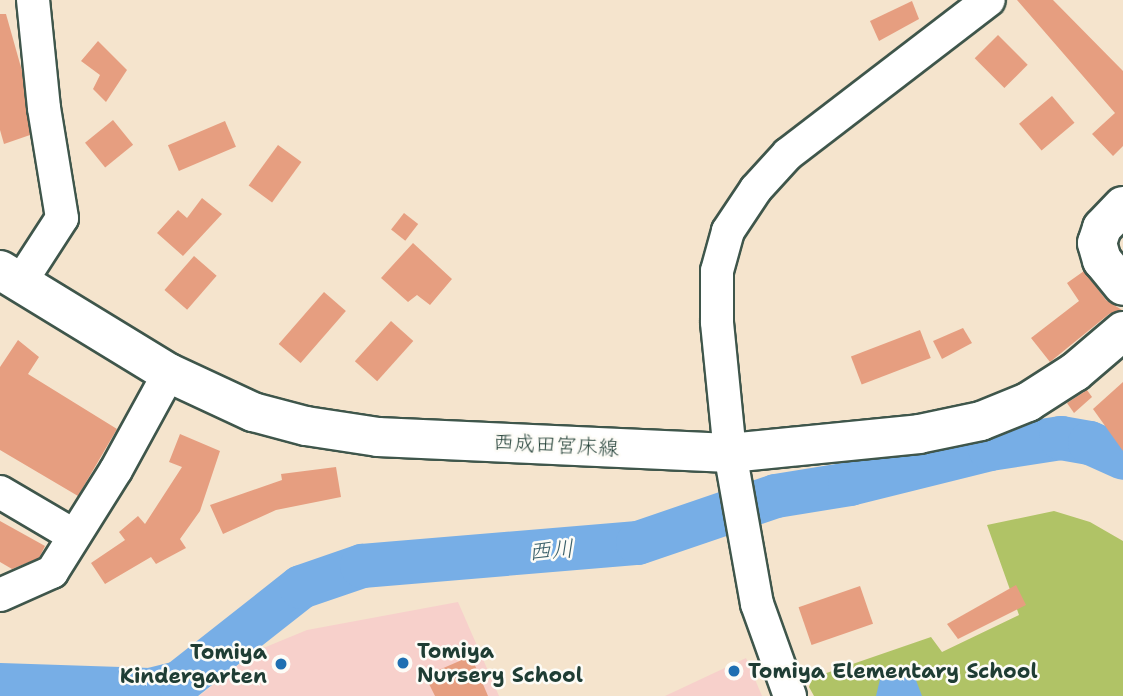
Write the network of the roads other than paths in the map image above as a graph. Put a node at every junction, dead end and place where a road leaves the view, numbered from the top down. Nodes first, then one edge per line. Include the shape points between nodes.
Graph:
1 (33, 0) edge
2 (989, 0) edge
3 (1123, 206) edge
4 (10, 276) edge
5 (1123, 286) edge
6 (1123, 331) edge
7 (169, 373) junction
8 (732, 466) junction
9 (0, 492) edge
10 (73, 535) junction
11 (0, 594) edge
12 (790, 696) edge

1 - 4 street via 62,218
2 - 8 street via 788,154 756,189 728,231 717,271 717,321
3 - 5 main road via 1102,228 1097,243 1102,260
4 - 7 main road, 西成田宮床線
6 - 8 main road, 西成田宮床線 via 1075,372 1028,402 981,421
7 - 8 main road, 西成田宮床線 via 253,412 306,426 378,437
7 - 10 street via 116,470
8 - 12 street via 757,604
9 - 10 street
10 - 11 street via 52,572

